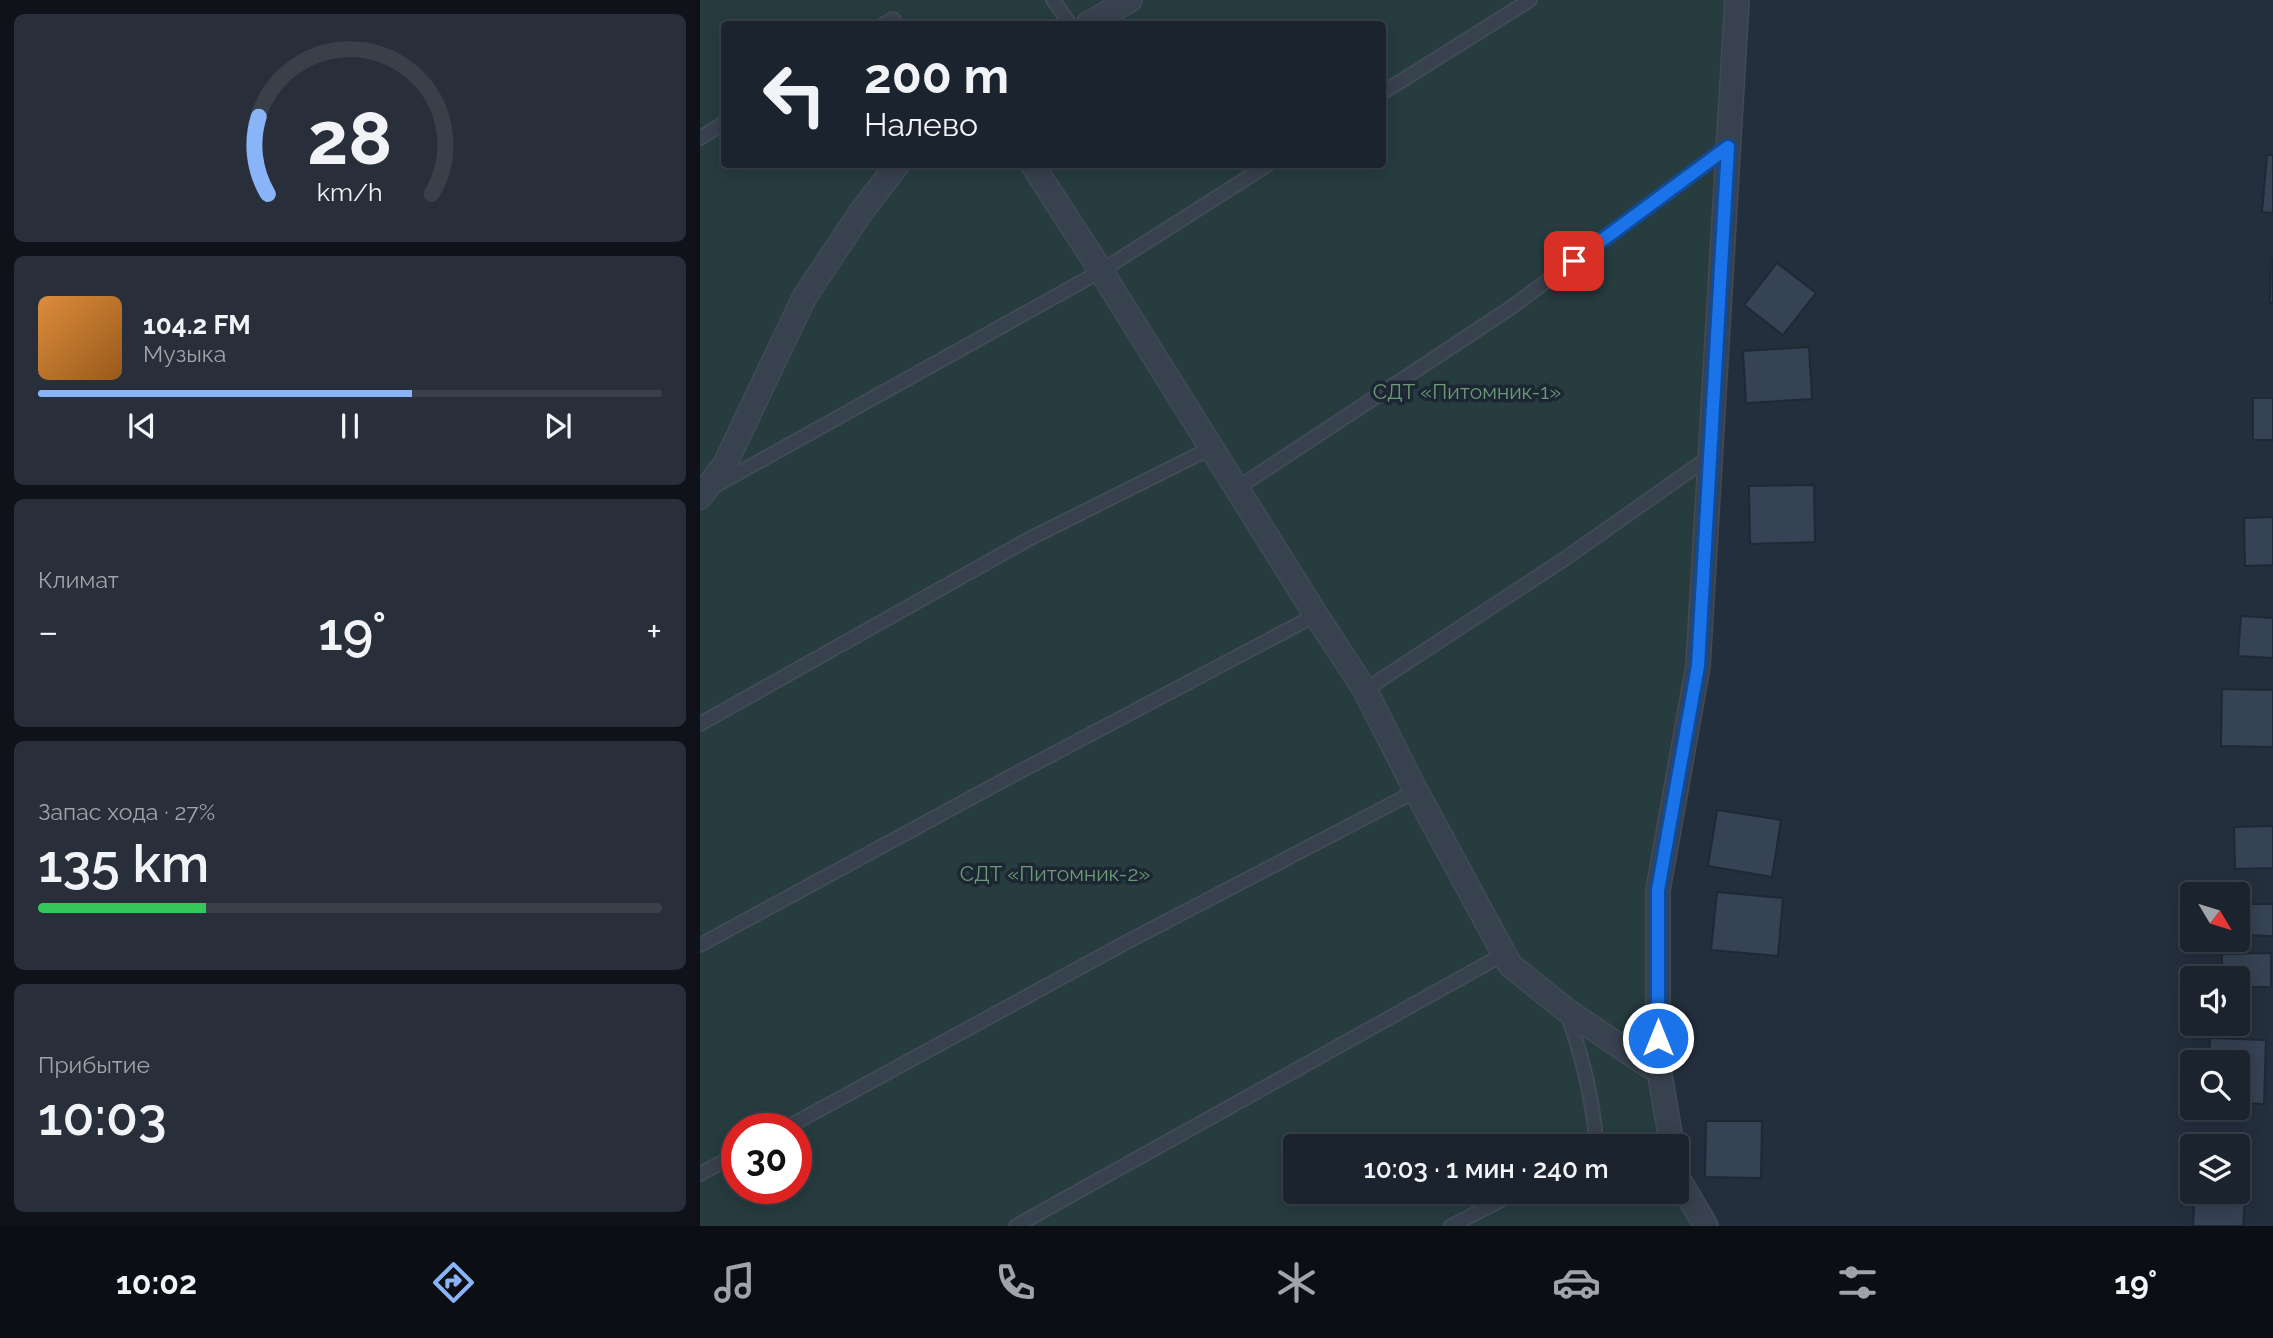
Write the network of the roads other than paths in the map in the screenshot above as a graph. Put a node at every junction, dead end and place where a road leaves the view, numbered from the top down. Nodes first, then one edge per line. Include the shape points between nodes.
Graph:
1 (1053, 0) edge
2 (1130, 0) edge
3 (1530, 0) edge
4 (1737, 0) edge
5 (1067, 21) edge
6 (1093, 21) edge
7 (1386, 90) edge
8 (721, 125) edge
9 (700, 138) edge
10 (1728, 147) junction
11 (895, 168) edge
12 (1035, 168) edge
13 (1263, 168) edge
14 (1101, 271) junction
15 (1211, 447) junction
16 (1708, 458) junction
17 (1236, 489) junction
18 (702, 495) edge
19 (1315, 615) junction
20 (1365, 690) junction
21 (700, 724) edge
22 (1416, 791) junction
23 (700, 945) edge
24 (1504, 954) junction
25 (1566, 1010) junction
26 (1658, 1063) junction
27 (812, 1113) edge
28 (1596, 1134) edge
29 (1670, 1134) edge
30 (721, 1163) edge
31 (700, 1174) edge
32 (1689, 1197) edge
33 (1494, 1204) edge
34 (1016, 1226) edge
35 (1451, 1226) edge
36 (1706, 1226) edge

1 - 5 lane
2 - 6 street
3 - 7 lane
4 - 10 street
8 - 9 lane
10 - 16 street
10 - 17 lane via 1509,309
11 - 18 street via 804,296 725,464
12 - 14 street
13 - 14 lane
14 - 15 street
14 - 18 lane
15 - 17 street
15 - 21 lane via 1029,539
16 - 20 lane
16 - 26 street via 1698,666 1658,890
17 - 19 street
19 - 20 street
19 - 23 lane
20 - 22 street
22 - 24 street
22 - 27 lane
24 - 25 street via 1510,965
24 - 34 lane
25 - 26 street via 1649,1066
25 - 28 lane via 1582,1056
26 - 29 street
30 - 31 lane
32 - 36 street
33 - 35 lane

